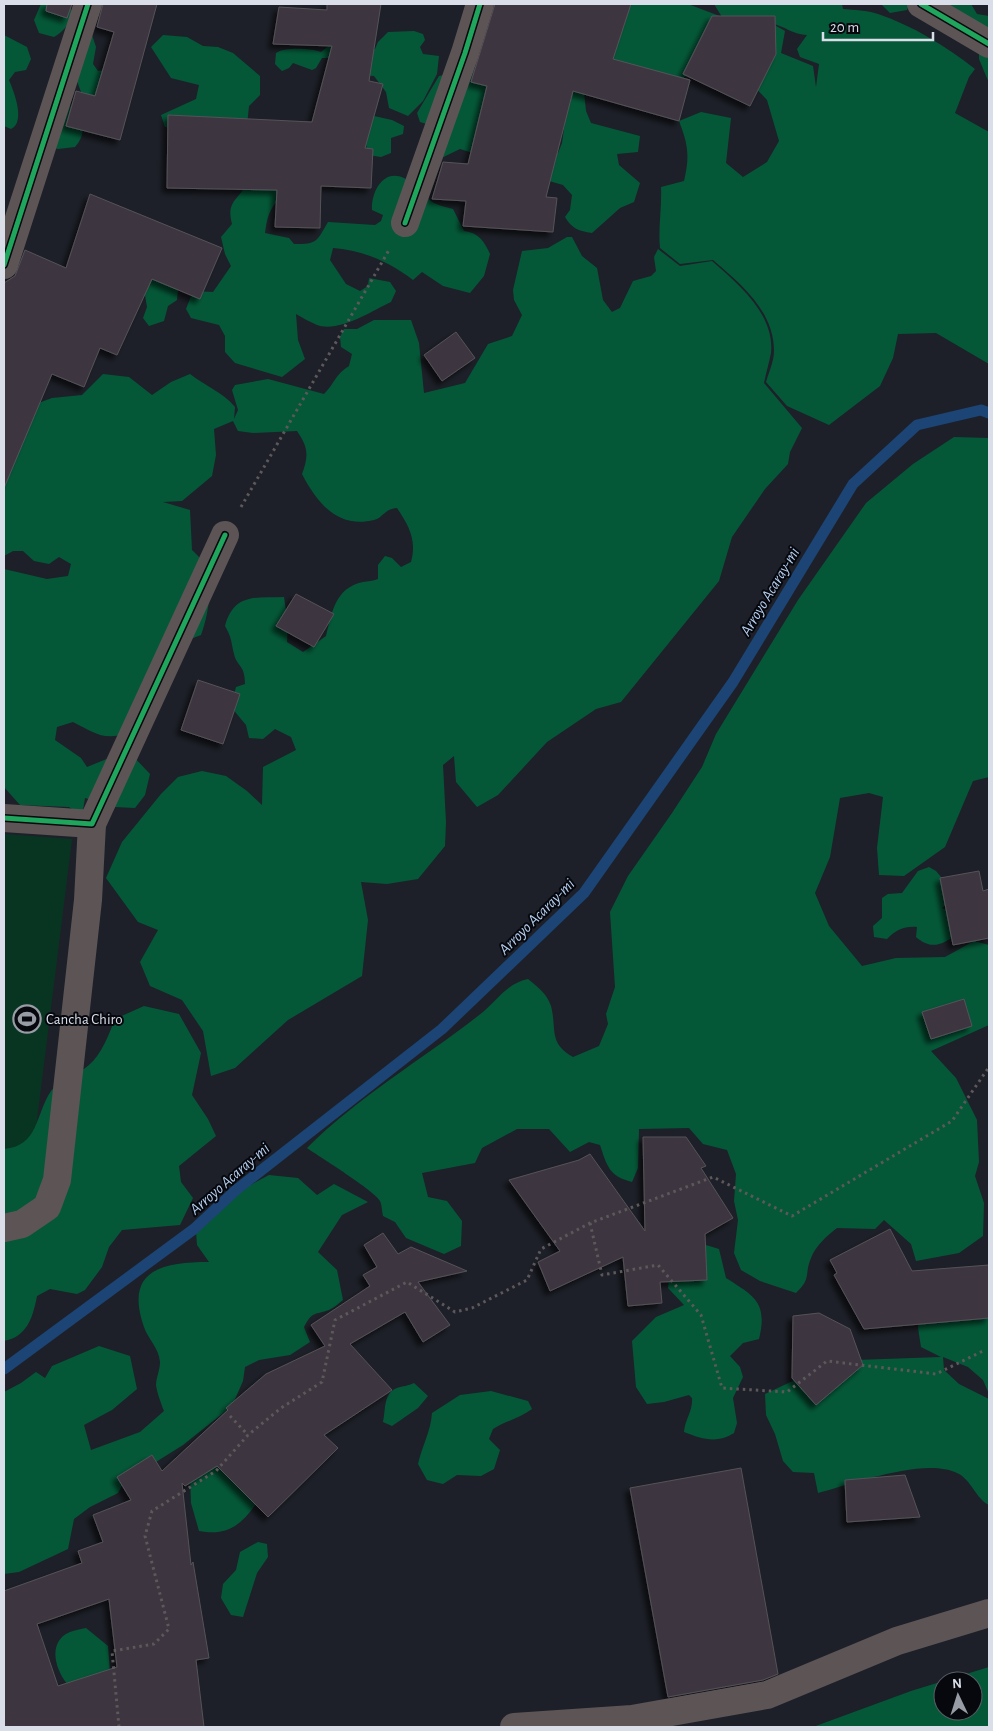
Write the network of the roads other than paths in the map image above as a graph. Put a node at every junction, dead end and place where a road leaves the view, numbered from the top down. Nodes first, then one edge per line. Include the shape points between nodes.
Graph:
1 (88, 4) edge
2 (480, 4) edge
3 (922, 4) edge
4 (989, 44) edge
5 (405, 223) road end
6 (4, 265) edge
7 (225, 536) road end
8 (4, 818) edge
9 (92, 824) junction
10 (4, 1228) edge
11 (989, 1613) edge
12 (514, 1727) edge

1 - 6 street
2 - 5 street
3 - 4 street
7 - 9 street
8 - 9 street
9 - 10 street via 87,909 57,1180 47,1207 22,1224
11 - 12 street via 897,1641 767,1695 632,1719

